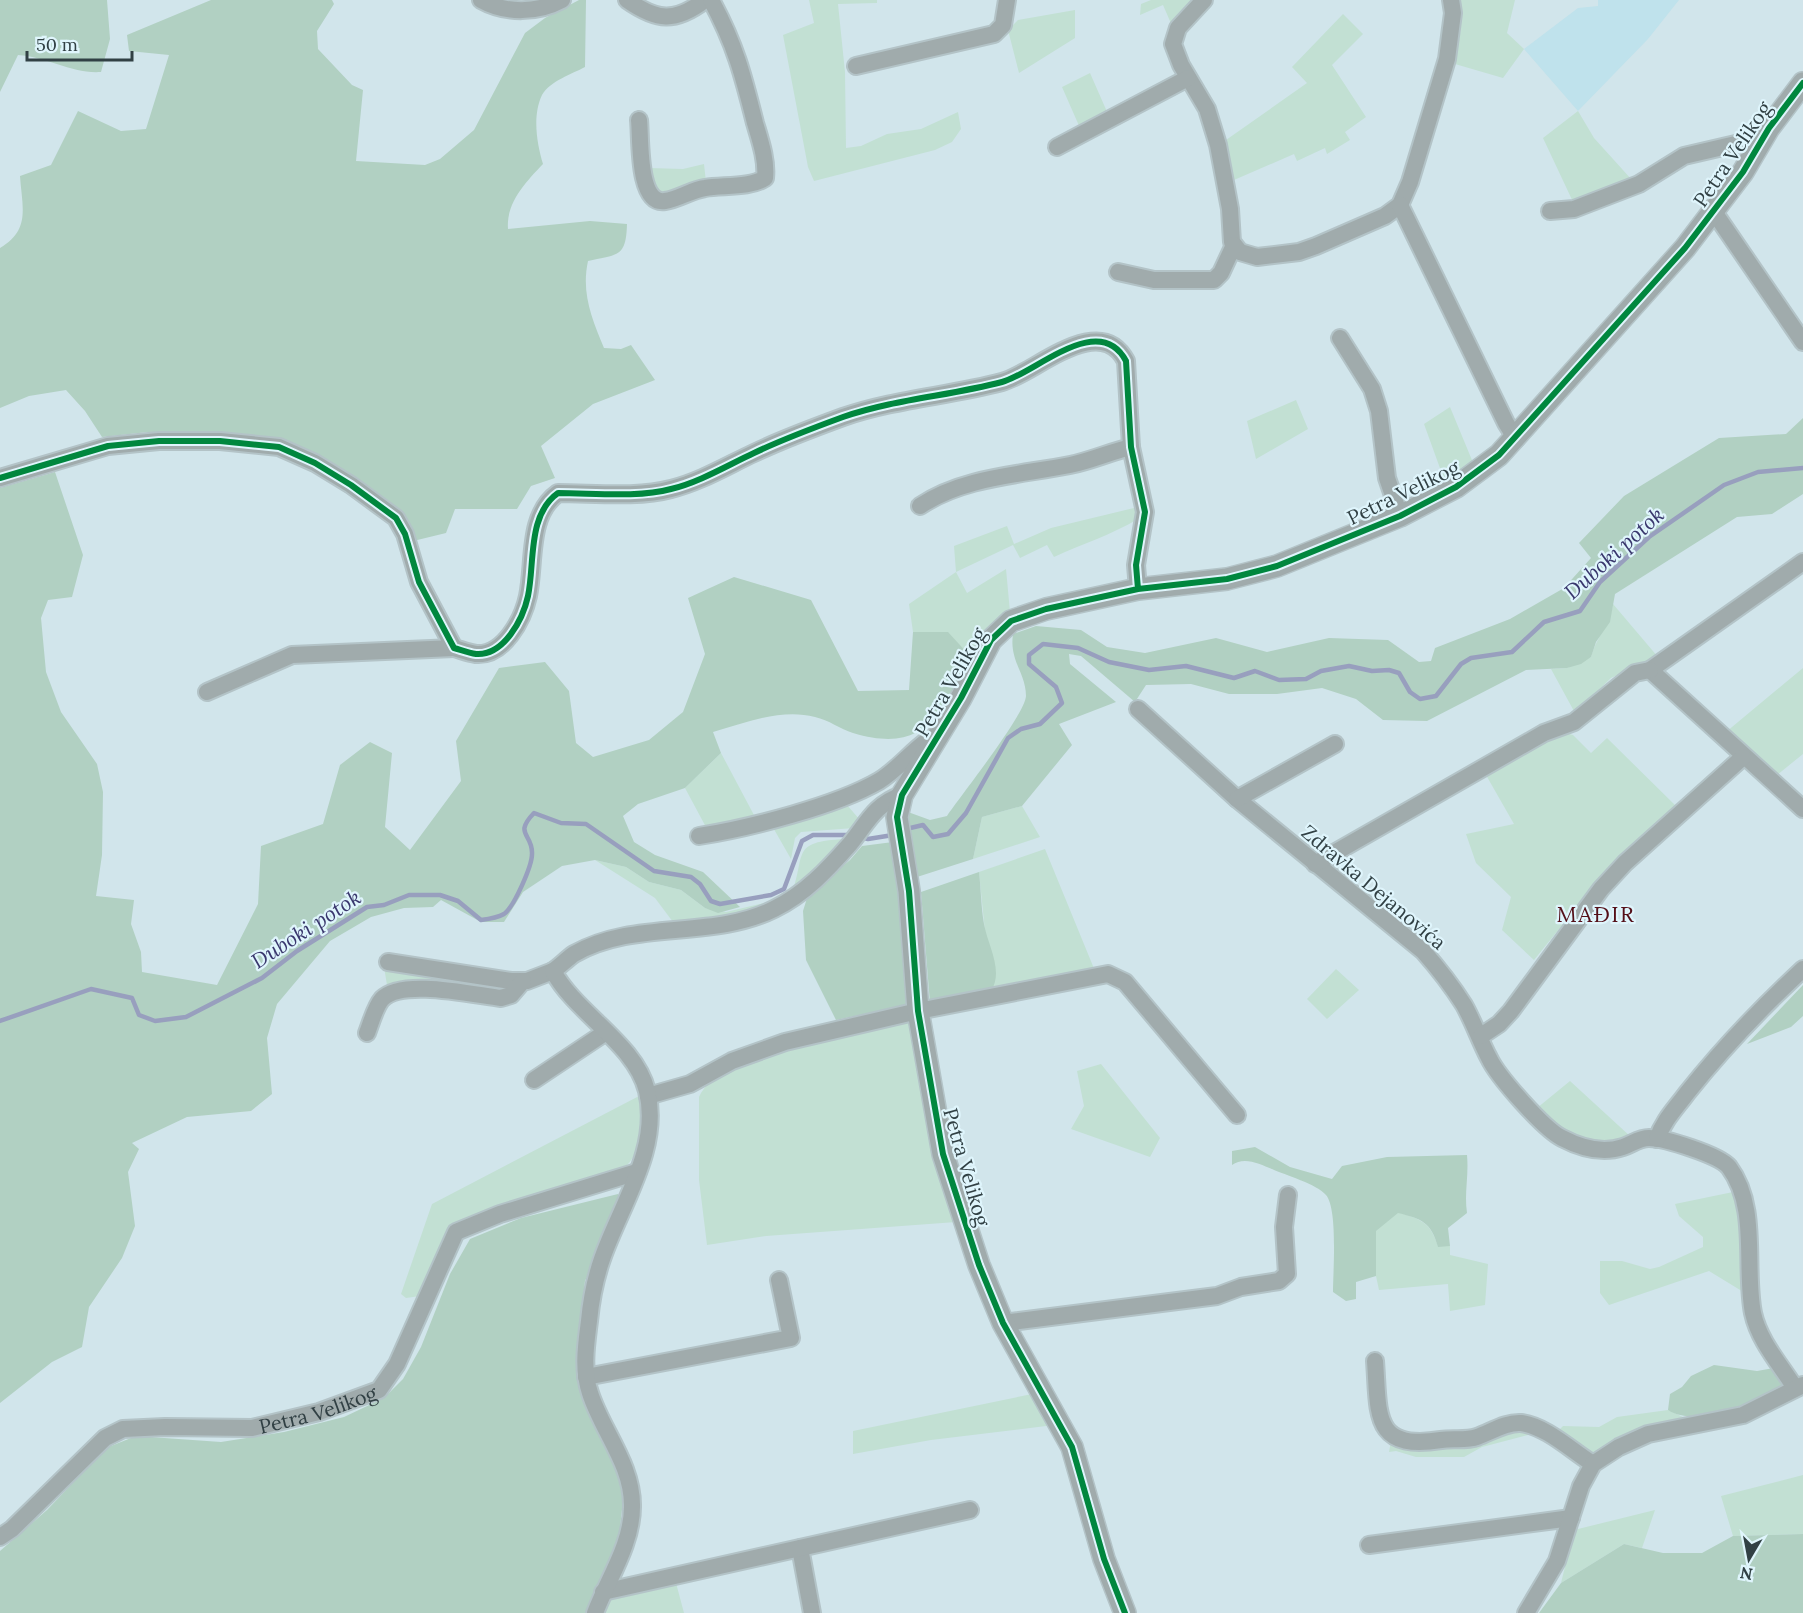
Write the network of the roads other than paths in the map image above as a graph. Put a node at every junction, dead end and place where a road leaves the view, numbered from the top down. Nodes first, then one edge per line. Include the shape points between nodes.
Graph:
1 (481, 0) edge
2 (562, 0) edge
3 (627, 0) edge
4 (705, 0) edge
5 (711, 0) edge
6 (1007, 0) edge
7 (1204, 0) edge
8 (1451, 0) edge
9 (856, 66) dead end
10 (1188, 78) junction
11 (1803, 82) edge
12 (639, 120) dead end
13 (1759, 144) junction
14 (1057, 147) dead end
15 (1400, 205) junction
16 (1550, 211) dead end
17 (1714, 212) junction
18 (1234, 245) junction
19 (1118, 272) dead end
20 (1340, 338) dead end
21 (1803, 342) edge
22 (1516, 439) junction
23 (1131, 447) junction
24 (0, 478) edge
25 (920, 506) dead end
26 (1400, 516) junction
27 (1803, 562) edge
28 (1138, 589) junction
29 (454, 648) junction
30 (1650, 670) junction
31 (207, 692) dead end
32 (1138, 709) dead end
33 (937, 737) junction
34 (1335, 744) dead end
35 (1743, 757) junction
36 (902, 795) junction
37 (1238, 799) junction
38 (1803, 809) edge
39 (699, 836) dead end
40 (1315, 864) junction
41 (388, 962) dead end
42 (1803, 969) edge
43 (553, 971) junction
44 (523, 981) junction
45 (918, 1011) junction
46 (606, 1032) junction
47 (367, 1033) dead end
48 (1481, 1036) junction
49 (534, 1080) dead end
50 (648, 1096) junction
51 (1237, 1115) dead end
52 (1657, 1139) junction
53 (637, 1172) junction
54 (1288, 1195) dead end
55 (779, 1280) dead end
56 (1003, 1323) junction
57 (1375, 1361) dead end
58 (586, 1377) junction
59 (1799, 1386) edge
60 (1593, 1464) junction
61 (970, 1510) dead end
62 (1571, 1518) junction
63 (0, 1537) edge
64 (1369, 1545) dead end
65 (800, 1548) junction
66 (603, 1593) junction
67 (594, 1613) edge
68 (812, 1613) edge
69 (1125, 1613) edge
70 (1526, 1613) edge

1 - 2 street via 524,11 544,9
3 - 4 street via 650,14 666,18 683,14
5 - 12 street via 741,66 759,135 765,178 753,183 702,188 663,202 656,200 644,183
6 - 9 street via 1003,25 994,34
7 - 10 street via 1174,35 1176,53
8 - 15 street via 1447,59
10 - 14 street
10 - 18 street via 1207,109 1218,145
11 - 13 street, Petra Velikog
13 - 16 street via 1740,143 1684,156 1639,184 1574,209
13 - 17 street, Petra Velikog
15 - 18 street via 1385,216 1299,252 1257,257 1240,252
15 - 22 street
17 - 21 street
17 - 22 street, Petra Velikog
18 - 19 street via 1214,280 1154,280
20 - 26 street via 1372,389 1379,411 1387,478
22 - 26 street, Petra Velikog via 1472,477
23 - 25 street via 1070,465 999,476
23 - 28 street via 1145,512 1136,565
23 - 29 street via 1126,361 1109,345 1088,342 1061,350 1010,379 876,406 843,417 671,490 558,493 549,500 537,524 527,600 510,634 502,645 478,654
24 - 29 street via 108,446 220,441 279,447 315,463 396,518 405,534 419,582
26 - 28 street, Petra Velikog via 1253,573
27 - 30 street
28 - 33 street, Petra Velikog via 1046,609 1002,627
29 - 31 street via 292,655
30 - 35 street
30 - 40 street via 1635,673 1574,722 1544,733
32 - 37 street, Zdravka Dejanovića
33 - 36 street, Petra Velikog
33 - 39 street via 856,794
34 - 37 street
35 - 38 street
35 - 48 street via 1625,863 1578,918 1511,1011
36 - 43 street via 888,799 876,809 812,884 773,910 733,924 607,942 575,954
36 - 45 street, Petra Velikog via 897,817 909,891
37 - 40 street, Zdravka Dejanovića
40 - 48 street, Zdravka Dejanovića via 1423,951 1448,980
41 - 44 street via 492,980
42 - 52 street via 1707,1067 1666,1119
43 - 44 street
43 - 46 street via 562,988
44 - 47 street via 511,995 501,998 413,988 395,991 380,1001
45 - 50 street via 785,1042 732,1061 690,1084
45 - 51 street via 1099,975 1116,976
45 - 56 street, Petra Velikog via 942,1154
46 - 49 street
46 - 50 street via 623,1048
48 - 52 street, Zdravka Dejanovića via 1490,1061 1549,1130 1561,1138 1585,1148 1603,1150 1641,1139
50 - 53 street via 648,1141
52 - 59 street, Zdravka Dejanovića via 1723,1162 1735,1178 1747,1211 1754,1314 1768,1347
53 - 58 street via 596,1278 585,1352
53 - 63 street, Petra Velikog via 500,1214 456,1232 398,1364 379,1390 320,1412 252,1428 123,1429 99,1444
54 - 56 street via 1284,1227 1287,1274 1279,1281 1241,1287 1217,1296
55 - 58 street via 791,1338
56 - 69 street, Petra Velikog via 1072,1447 1104,1559
57 - 60 street via 1381,1419 1393,1436 1403,1442 1474,1438 1518,1423 1547,1434
58 - 66 street via 631,1491 630,1528
59 - 60 street, Zdravka Dejanovića via 1743,1415 1648,1434
60 - 62 street
61 - 65 street
62 - 64 street
62 - 70 street via 1557,1561
65 - 66 street
65 - 68 street
66 - 67 street

